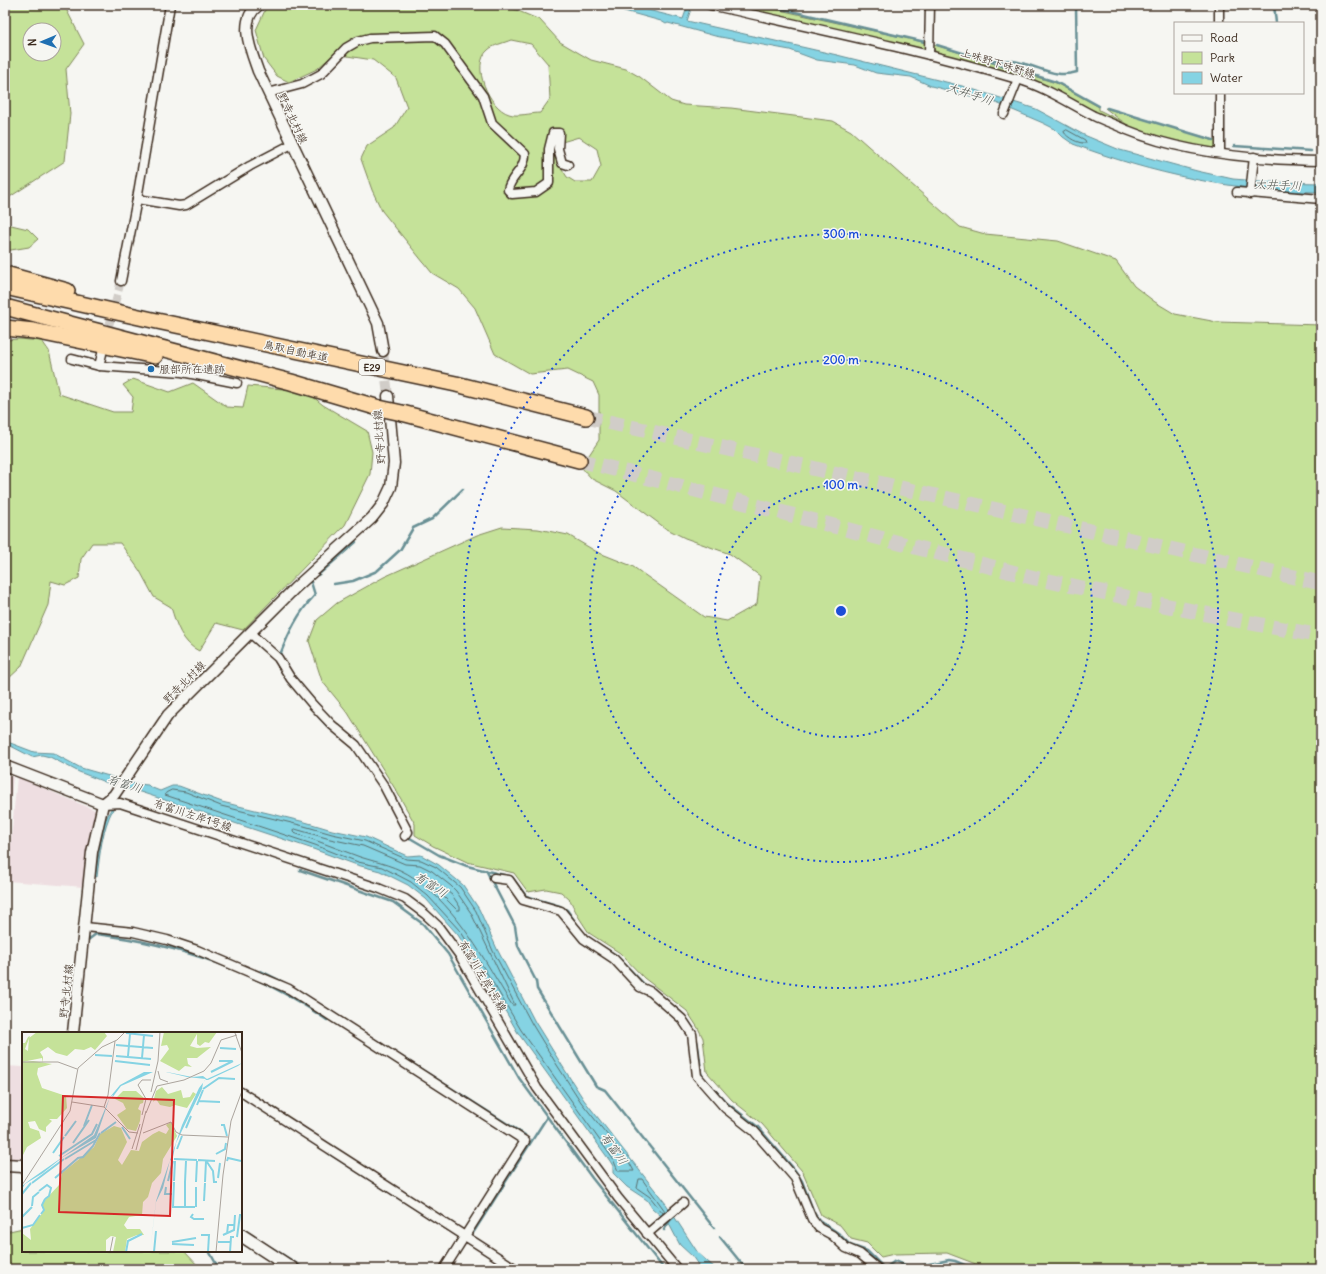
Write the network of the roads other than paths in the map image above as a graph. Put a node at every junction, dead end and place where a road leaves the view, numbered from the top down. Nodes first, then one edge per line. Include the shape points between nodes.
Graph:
1 (170, 5) edge
2 (259, 5) edge
3 (710, 5) edge
4 (930, 5) edge
5 (1219, 5) edge
6 (1220, 22) edge
7 (929, 55) junction
8 (1016, 82) junction
9 (268, 93) junction
10 (1220, 94) edge
11 (1004, 114) dead end
12 (292, 144) junction
13 (1220, 153) junction
14 (1254, 160) junction
15 (1321, 161) edge
16 (568, 165) dead end
17 (1237, 192) dead end
18 (1250, 193) junction
19 (137, 199) junction
20 (1321, 199) edge
21 (5, 274) edge
22 (121, 282) tunnel mouth
23 (5, 287) edge
24 (5, 307) edge
25 (156, 321) junction
26 (5, 328) edge
27 (383, 351) tunnel mouth
28 (102, 354) dead end
29 (72, 359) dead end
30 (99, 366) junction
31 (291, 382) junction
32 (237, 383) dead end
33 (384, 402) junction
34 (586, 417) tunnel mouth
35 (579, 460) tunnel mouth
36 (250, 633) junction
37 (5, 766) edge
38 (103, 804) junction
39 (405, 836) dead end
40 (494, 878) dead end
41 (85, 927) junction
42 (73, 1032) edge
43 (242, 1093) edge
44 (5, 1165) edge
45 (22, 1166) edge
46 (681, 1205) dead end
47 (649, 1232) junction
48 (242, 1236) edge
49 (465, 1237) junction
50 (293, 1269) edge
51 (444, 1269) edge
52 (516, 1269) edge
53 (677, 1269) edge
54 (878, 1269) edge

1 - 19 street
2 - 9 street, 野寺北村線 via 249,14 247,26 249,44
3 - 7 street, 上味野下味野線
4 - 7 street
5 - 6 street
7 - 8 street, 上味野下味野線
8 - 11 street
8 - 13 street, 上味野下味野線 via 1062,98 1094,116 1129,131 1156,140
9 - 12 street, 野寺北村線
9 - 16 street via 302,84 320,74 346,48 358,41 370,38 435,36 445,44 484,96 492,123 525,154 525,163 508,186 512,194 536,192 549,183 549,149 553,133 559,133 558,149 562,162
10 - 13 street
12 - 19 street via 186,205
12 - 27 street, 野寺北村線 via 378,323
13 - 14 street, 上味野下味野線
14 - 15 street, 上味野下味野線
14 - 18 street
17 - 18 street
18 - 20 street
19 - 22 street
21 - 25 highway via 128,306
23 - 25 highway, 鳥取自動車道 / E29
24 - 31 highway
25 - 34 highway, 鳥取自動車道 / E29 via 456,384
26 - 31 highway via 73,338
28 - 30 street
29 - 30 street
30 - 32 street via 182,372
31 - 33 highway
33 - 35 highway, bridge via 402,413
33 - 36 street, 野寺北村線 via 394,463 391,487 383,504 372,518
36 - 38 street, 野寺北村線 via 168,715 114,795
36 - 39 street via 278,658 291,679 313,705 356,745 403,820 408,832
37 - 38 street
38 - 41 street, 野寺北村線 via 92,852
38 - 47 street, 有富川左岸1号線 via 120,803 405,898 438,926 460,956 536,1088 618,1198
40 - 54 street via 509,880 523,900 561,911 584,939 614,959 640,987 651,992 682,1019 692,1034 697,1076 725,1108 754,1131 795,1178 812,1219 819,1228 832,1235 846,1248 860,1254
41 - 42 street, 野寺北村線
41 - 49 street via 133,932 167,940 289,989 525,1142
43 - 49 street
44 - 45 main road
46 - 47 street
47 - 53 street, 有富川左岸1号線
48 - 50 main road
49 - 51 street
49 - 52 street

